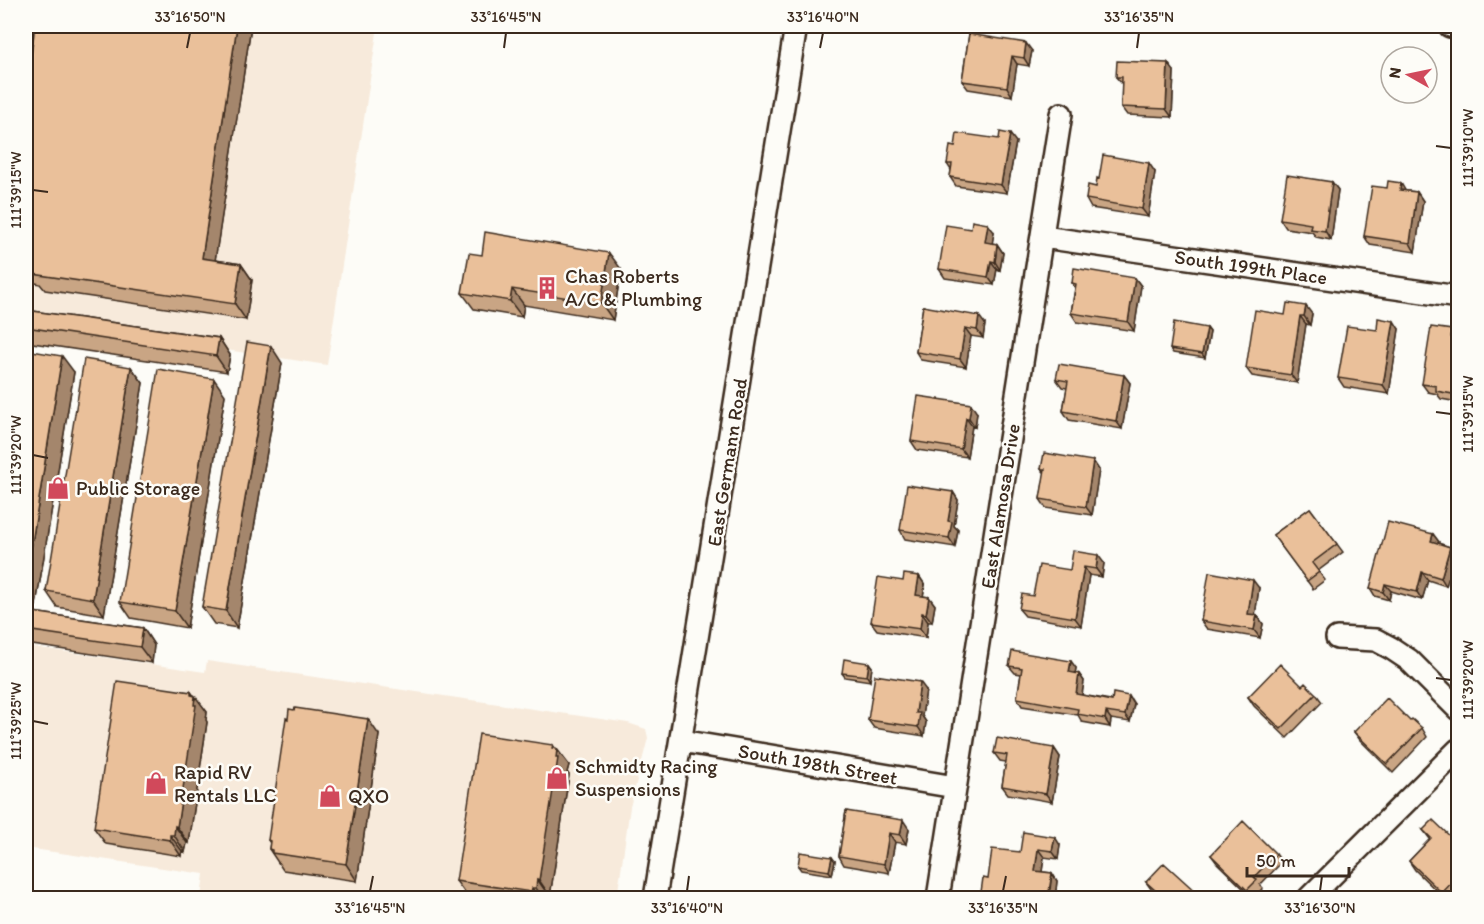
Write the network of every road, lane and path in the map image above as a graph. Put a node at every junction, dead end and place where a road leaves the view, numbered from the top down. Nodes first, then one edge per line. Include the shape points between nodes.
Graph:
1 (796, 26) edge
2 (1450, 26) edge
3 (1458, 27) edge
4 (1061, 114) dead end
5 (1043, 237) junction
6 (1458, 297) edge
7 (1337, 638) dead end
8 (1458, 709) edge
9 (681, 741) junction
10 (1458, 750) edge
11 (955, 787) junction
12 (655, 898) edge
13 (938, 898) edge
14 (1309, 898) edge

1 - 9 street, East Germann Road
2 - 3 street
4 - 5 street, East Alamosa Drive
5 - 6 street, South 199th Place
5 - 11 street, East Alamosa Drive
7 - 8 street via 1376,640 1391,648 1409,660
9 - 11 street, South 198th Street
9 - 12 street, East Germann Road
10 - 14 street
11 - 13 street, East Alamosa Drive

